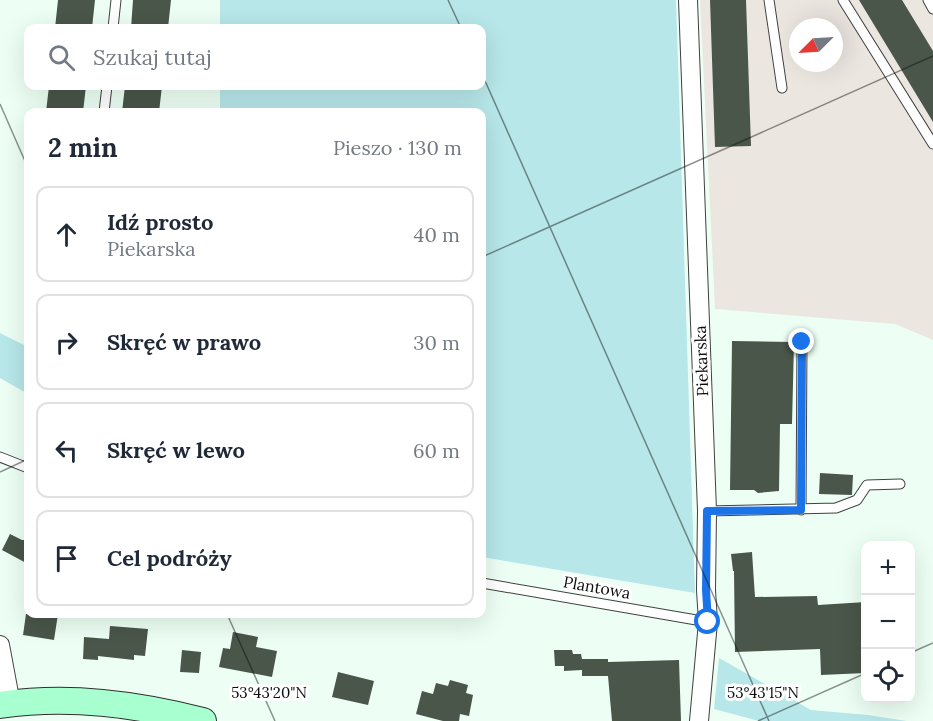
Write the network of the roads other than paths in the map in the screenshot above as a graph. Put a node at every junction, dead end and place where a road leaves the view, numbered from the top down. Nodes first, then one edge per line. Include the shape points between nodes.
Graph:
1 (116, 0) edge
2 (688, 0) edge
3 (769, 0) edge
4 (843, 0) edge
5 (928, 0) edge
6 (933, 9) edge
7 (113, 24) edge
8 (782, 88) dead end
9 (107, 90) edge
10 (104, 108) edge
11 (933, 144) edge
12 (802, 342) dead end
13 (0, 457) edge
14 (24, 466) edge
15 (900, 484) dead end
16 (801, 510) junction
17 (707, 511) junction
18 (486, 584) edge
19 (708, 622) junction
20 (0, 645) edge
21 (5, 705) edge
22 (203, 721) edge
23 (699, 721) edge

1 - 7 lane
2 - 17 street, Piekarska
3 - 8 lane
4 - 11 lane
5 - 6 lane
9 - 10 lane
12 - 16 lane
13 - 14 lane
15 - 16 lane via 867,485 857,500 836,508
16 - 17 lane
17 - 19 street, Piekarska
18 - 19 lane, Plantowa
19 - 23 street, Piekarska
20 - 21 street
21 - 22 street via 48,700 115,703

